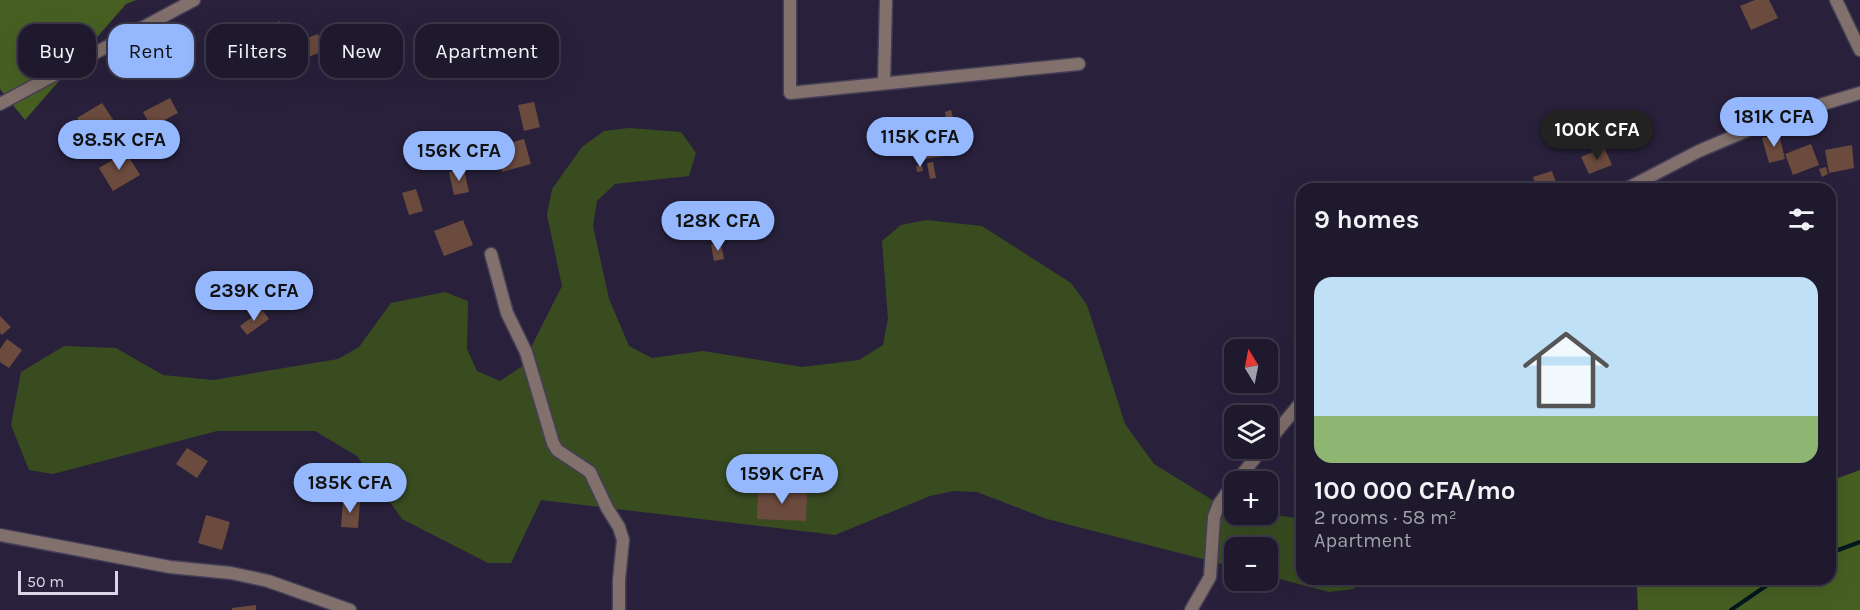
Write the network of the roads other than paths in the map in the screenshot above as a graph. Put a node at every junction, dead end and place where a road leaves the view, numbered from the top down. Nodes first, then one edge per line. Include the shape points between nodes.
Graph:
1 (195, 0) edge
2 (790, 0) edge
3 (886, 0) edge
4 (1836, 0) edge
5 (1860, 50) edge
6 (1079, 64) dead end
7 (884, 83) junction
8 (1860, 93) edge
9 (0, 104) edge
10 (1638, 183) edge
11 (491, 254) dead end
12 (1296, 408) edge
13 (1278, 430) edge
14 (1254, 459) edge
15 (1244, 471) edge
16 (1224, 497) edge
17 (0, 535) edge
18 (350, 610) edge
19 (619, 610) edge
20 (1191, 610) edge

1 - 9 street
2 - 7 street via 790,93
3 - 7 street
4 - 5 street
6 - 7 street
8 - 10 street via 1779,117 1699,151
11 - 19 street via 507,313 526,352 552,443 590,472 619,527 623,540
12 - 13 street
14 - 15 street
16 - 20 street via 1214,517 1209,577
17 - 18 street via 170,567 240,575

